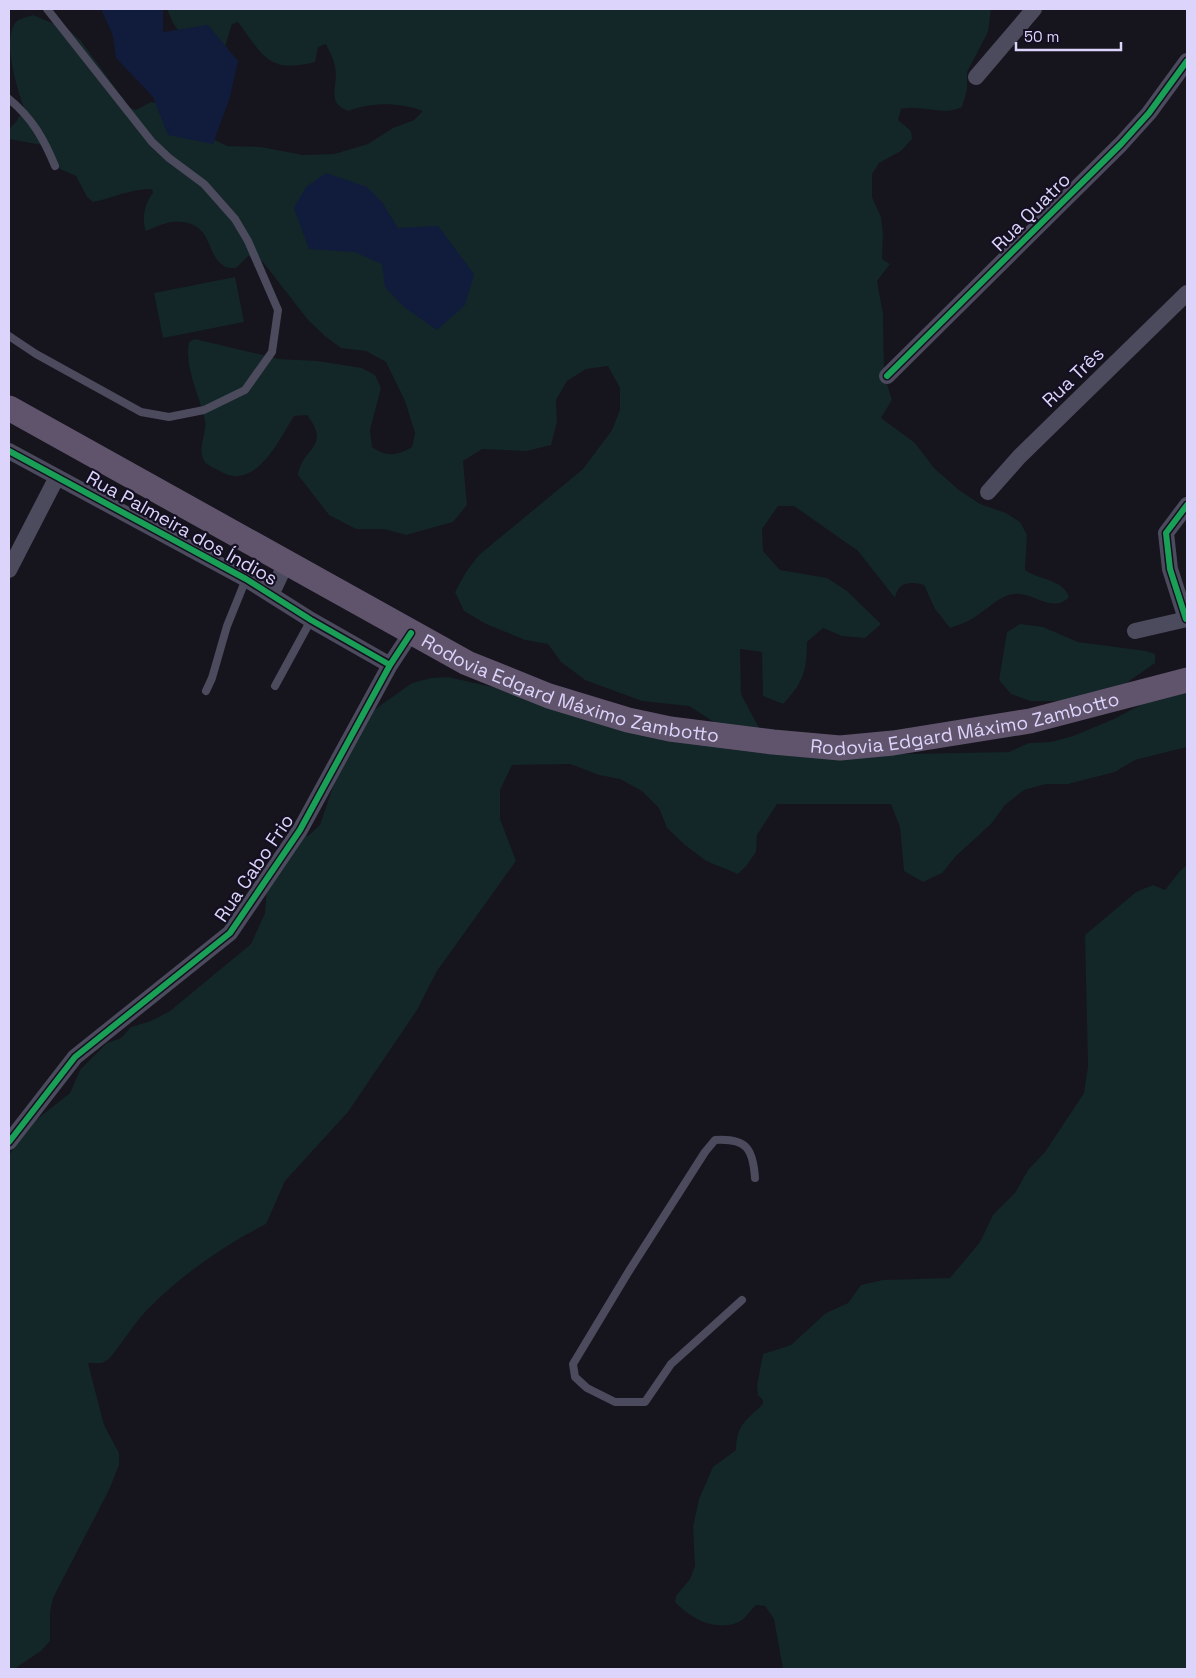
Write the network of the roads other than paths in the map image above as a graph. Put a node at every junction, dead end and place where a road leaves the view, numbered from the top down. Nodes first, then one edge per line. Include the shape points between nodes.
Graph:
1 (47, 9) edge
2 (1034, 9) edge
3 (1187, 61) edge
4 (976, 78) dead end
5 (9, 99) edge
6 (55, 166) dead end
7 (1187, 293) edge
8 (9, 336) edge
9 (887, 376) dead end
10 (9, 408) edge
11 (9, 451) edge
12 (57, 477) junction
13 (988, 492) dead end
14 (1187, 505) edge
15 (287, 562) junction
16 (9, 570) edge
17 (246, 579) junction
18 (271, 595) junction
19 (1186, 619) edge
20 (311, 620) junction
21 (1135, 631) dead end
22 (411, 633) junction
23 (390, 665) junction
24 (1187, 680) edge
25 (275, 686) dead end
26 (206, 690) dead end
27 (9, 1142) edge
28 (755, 1178) dead end
29 (742, 1300) dead end

1 - 8 lane via 152,142 204,184 235,218 278,310 272,352 245,390 204,410 169,417 141,412
2 - 4 street
3 - 9 street, Rua Quatro via 1149,113 1121,144
5 - 6 lane via 39,131
7 - 13 street, Rua Três via 1019,457
10 - 15 main road, Rodovia Edgard Máximo Zambotto
11 - 12 street, Rua Palmeira dos Índios
12 - 16 street
12 - 17 street, Rua Palmeira dos Índios
14 - 19 street via 1166,533 1170,568
15 - 18 street
15 - 22 main road, Rodovia Edgard Máximo Zambotto
17 - 18 street, Rua Palmeira dos Índios
17 - 26 lane
18 - 20 street, Rua Palmeira dos Índios
19 - 21 street
20 - 23 street, Rua Palmeira dos Índios
20 - 25 lane
22 - 23 street, Rua Cabo Frio
22 - 24 main road, Rodovia Edgard Máximo Zambotto via 484,671 549,696 628,720 670,729 840,748 912,741 1030,721
23 - 27 street, Rua Cabo Frio via 300,830 230,933 75,1057
28 - 29 lane via 753,1157 745,1146 731,1139 715,1140 573,1364 575,1378 614,1402 646,1402 671,1364

